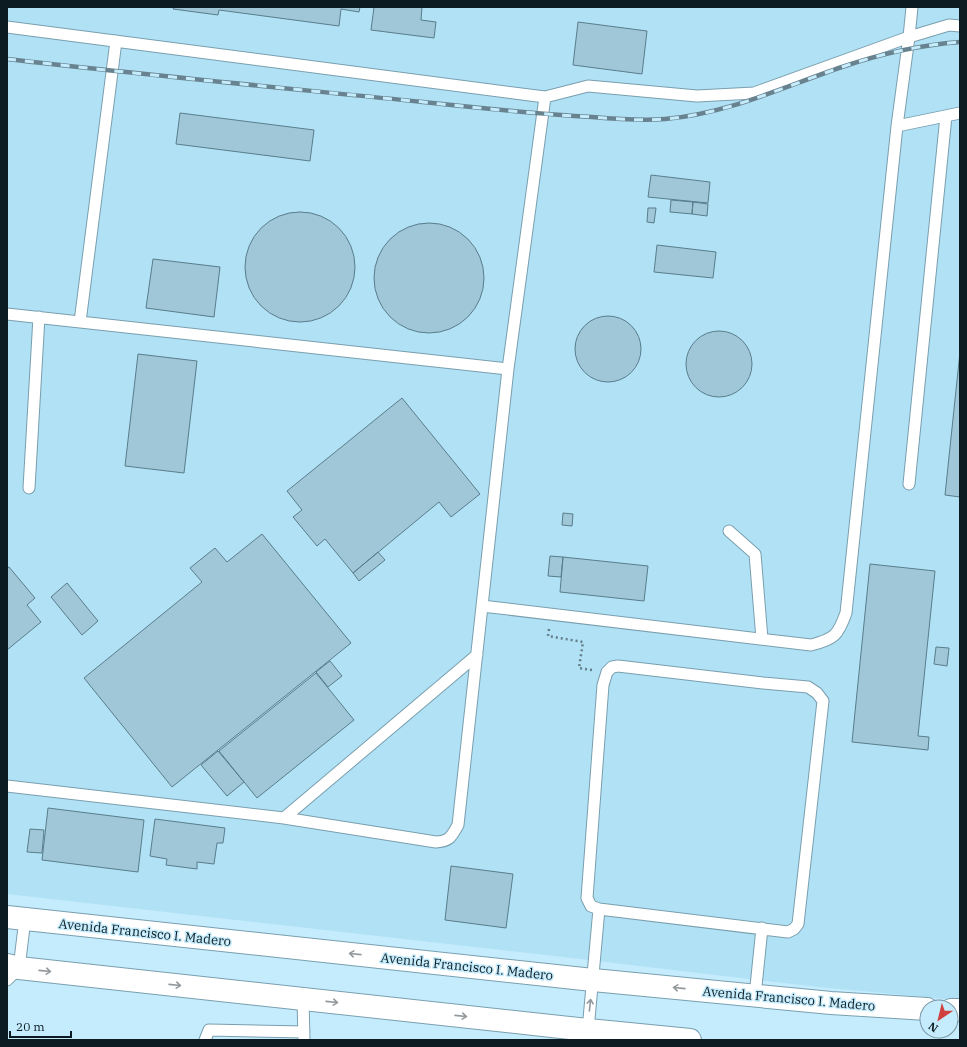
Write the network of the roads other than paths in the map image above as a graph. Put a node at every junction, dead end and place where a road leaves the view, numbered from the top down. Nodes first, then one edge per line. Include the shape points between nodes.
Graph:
1 (912, 7) edge
2 (960, 26) edge
3 (7, 27) edge
4 (909, 37) junction
5 (116, 41) junction
6 (545, 97) junction
7 (960, 112) edge
8 (946, 116) junction
9 (897, 126) junction
10 (7, 314) edge
11 (39, 317) junction
12 (80, 322) junction
13 (508, 369) junction
14 (909, 484) dead end
15 (29, 488) dead end
16 (729, 531) dead end
17 (482, 606) junction
18 (762, 639) junction
19 (477, 655) junction
20 (7, 786) edge
21 (284, 818) junction
22 (600, 908) junction
23 (16, 918) edge
24 (762, 928) junction
25 (11, 971) edge
26 (593, 980) junction
27 (755, 996) junction
28 (303, 999) junction
29 (919, 1008) edge
30 (588, 1030) junction
31 (304, 1036) edge
32 (205, 1040) edge
33 (690, 1040) edge

1 - 4 lane
2 - 4 lane via 949,25
3 - 5 lane
4 - 6 lane via 754,93 697,96 588,86
4 - 9 lane
5 - 6 lane
5 - 12 lane
6 - 13 lane
7 - 8 lane
8 - 9 lane
8 - 14 lane
9 - 18 lane via 846,613 841,627 825,642 812,644
10 - 11 lane
11 - 12 lane
11 - 15 lane
12 - 13 lane
13 - 17 lane
16 - 18 lane via 755,554
17 - 18 lane
17 - 19 lane
19 - 21 lane
19 - 21 lane via 458,825 452,836 445,841 436,842
20 - 21 lane
22 - 24 lane
22 - 24 lane via 591,906 587,898 603,685 607,672 618,666 808,687 823,701 798,924 794,930 788,932
22 - 26 lane
23 - 25 lane
26 -> 23 main road, Avenida Francisco I. Madero
24 - 27 lane
25 -> 28 main road
27 -> 26 main road, Avenida Francisco I. Madero
30 -> 26 lane
27 - 29 main road, Avenida Francisco I. Madero
28 -> 30 main road
28 - 31 lane
30 - 33 main road
31 - 32 lane via 209,1030

